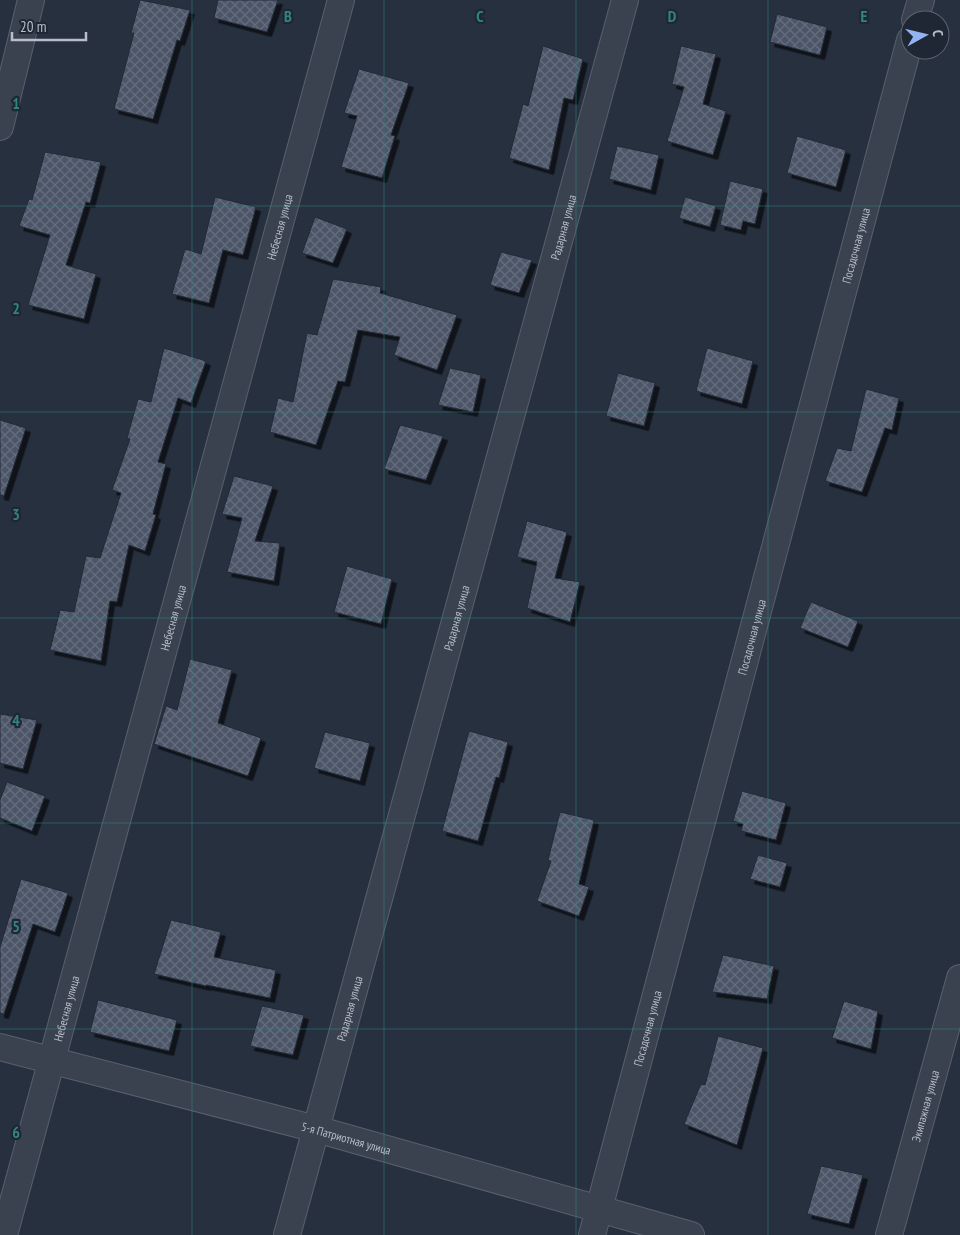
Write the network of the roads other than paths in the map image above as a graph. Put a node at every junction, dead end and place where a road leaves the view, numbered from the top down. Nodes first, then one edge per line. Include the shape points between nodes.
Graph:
1 (31, 0) edge
2 (341, 0) edge
3 (625, 0) edge
4 (905, 60) edge
5 (0, 127) edge
6 (960, 978) edge
7 (0, 1047) edge
8 (52, 1061) junction
9 (316, 1129) junction
10 (600, 1210) junction
11 (4, 1235) edge
12 (287, 1235) edge
13 (592, 1235) edge
14 (691, 1235) edge
15 (889, 1235) edge

1 - 5 street
2 - 8 street, Небесная улица
3 - 9 street, Радарная улица
4 - 10 street, Посадочная улица
6 - 15 street, Экипажная улица
7 - 8 street, 5-я Патриотная улица
8 - 9 street, 5-я Патриотная улица
8 - 11 street, Небесная улица
9 - 10 street, 5-я Патриотная улица
9 - 12 street, Радарная улица
10 - 13 street, Посадочная улица
10 - 14 street, 5-я Патриотная улица

